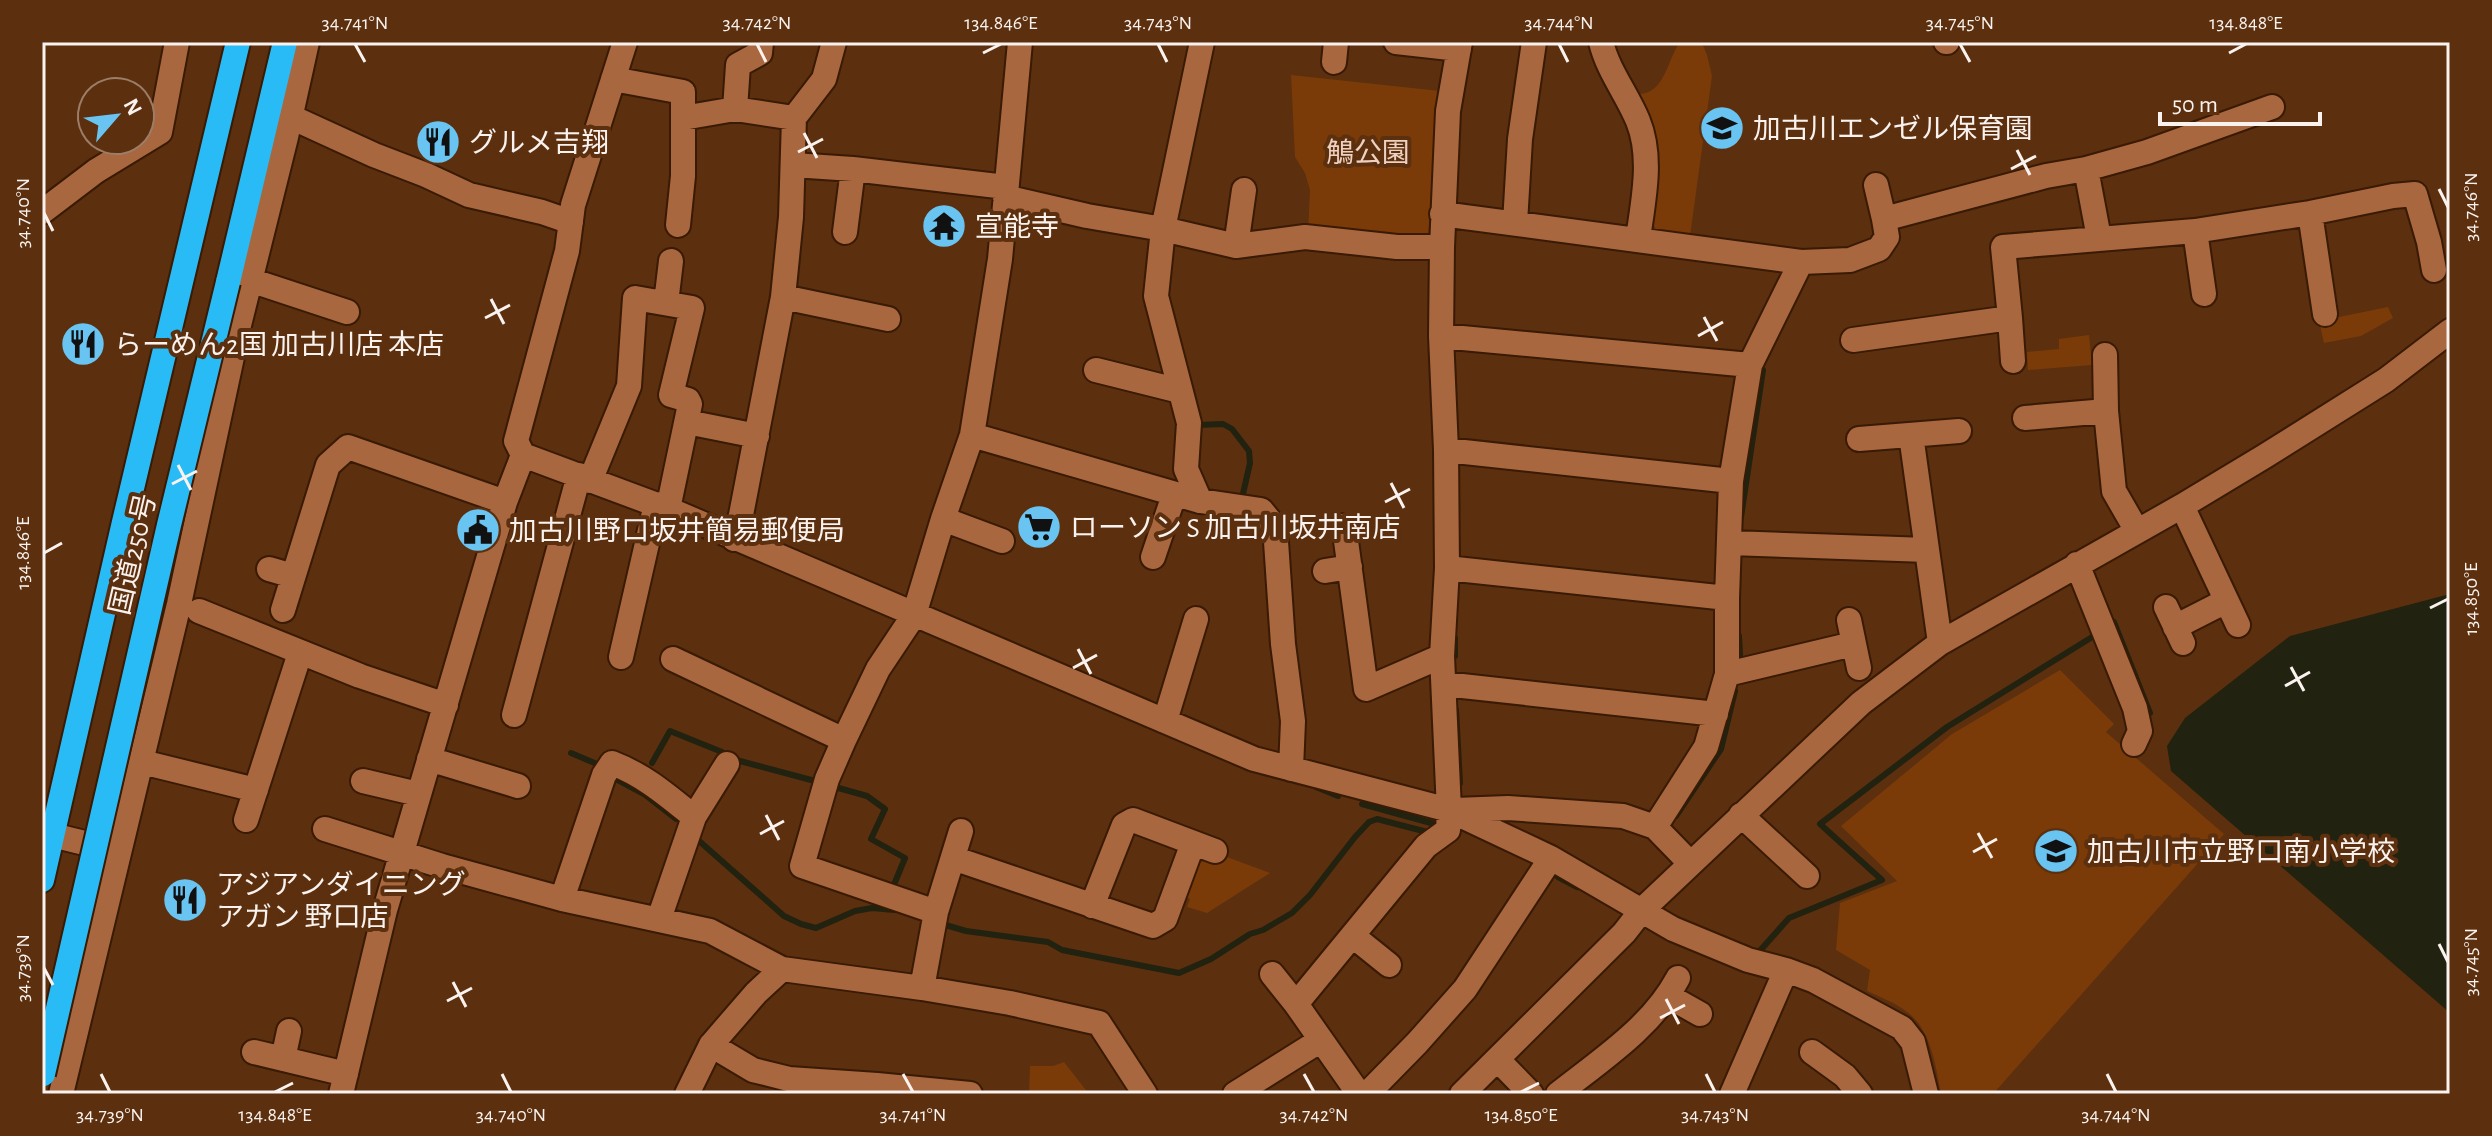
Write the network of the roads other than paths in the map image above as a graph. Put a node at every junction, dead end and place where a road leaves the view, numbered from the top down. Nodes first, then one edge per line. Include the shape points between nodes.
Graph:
1 (238, 42) edge
2 (285, 42) edge
3 (307, 42) edge
4 (625, 42) edge
5 (761, 42) edge
6 (834, 42) edge
7 (1020, 42) edge
8 (1202, 42) edge
9 (1396, 42) edge
10 (1534, 42) edge
11 (1601, 42) edge
12 (172, 43) edge
13 (1460, 46) edge
14 (613, 79) junction
15 (2272, 107) dead end
16 (735, 109) junction
17 (291, 117) junction
18 (683, 118) junction
19 (794, 118) junction
20 (793, 165) junction
21 (853, 169) junction
22 (2086, 169) junction
23 (1876, 185) dead end
24 (1244, 190) dead end
25 (1006, 192) junction
26 (42, 212) edge
27 (2310, 213) junction
28 (1442, 214) junction
29 (1884, 219) junction
30 (571, 222) junction
31 (1515, 223) junction
32 (678, 225) dead end
33 (1163, 229) junction
34 (2195, 231) junction
35 (845, 232) dead end
36 (2099, 238) junction
37 (1638, 239) junction
38 (2439, 240) edge
39 (1236, 246) junction
40 (1442, 247) junction
41 (671, 261) dead end
42 (1801, 262) junction
43 (2434, 270) dead end
44 (239, 281) junction
45 (2204, 294) dead end
46 (783, 297) junction
47 (666, 303) junction
48 (347, 312) dead end
49 (2325, 314) dead end
50 (2010, 318) junction
51 (888, 319) dead end
52 (2450, 331) edge
53 (1441, 336) junction
54 (1853, 340) dead end
55 (2105, 355) dead end
56 (2013, 361) dead end
57 (1750, 365) junction
58 (1096, 370) dead end
59 (1180, 391) junction
60 (2106, 411) junction
61 (2025, 418) dead end
62 (687, 422) junction
63 (1959, 431) dead end
64 (972, 435) junction
65 (1911, 435) junction
66 (757, 436) junction
67 (1859, 439) dead end
68 (1446, 450) junction
69 (523, 455) junction
70 (584, 478) junction
71 (1731, 481) junction
72 (1174, 495) junction
73 (1200, 501) junction
74 (505, 502) junction
75 (662, 506) junction
76 (2182, 506) junction
77 (943, 519) junction
78 (1344, 526) dead end
79 (2137, 531) junction
80 (734, 539) junction
81 (1002, 541) dead end
82 (1730, 543) junction
83 (1927, 550) junction
84 (1153, 557) dead end
85 (2077, 564) junction
86 (1350, 567) junction
87 (1447, 568) junction
88 (269, 569) dead end
89 (1325, 571) dead end
90 (293, 576) junction
91 (1727, 598) junction
92 (2226, 601) junction
93 (283, 610) dead end
94 (199, 611) dead end
95 (914, 615) junction
96 (1196, 619) dead end
97 (2175, 625) dead end
98 (2238, 625) dead end
99 (1940, 643) junction
100 (1854, 644) dead end
101 (300, 653) junction
102 (1442, 656) junction
103 (621, 657) dead end
104 (673, 659) dead end
105 (1727, 674) junction
106 (1444, 684) junction
107 (446, 705) junction
108 (1716, 714) junction
109 (514, 715) dead end
110 (1165, 721) junction
111 (844, 740) junction
112 (2134, 744) dead end
113 (429, 759) junction
114 (142, 762) junction
115 (727, 764) dead end
116 (1291, 769) junction
117 (363, 781) dead end
118 (518, 786) dead end
119 (256, 790) junction
120 (418, 794) junction
121 (1449, 810) junction
122 (1741, 815) junction
123 (694, 817) junction
124 (246, 820) dead end
125 (1655, 827) junction
126 (325, 829) dead end
127 (961, 831) dead end
128 (52, 835) junction
129 (119, 851) junction
130 (403, 852) junction
131 (953, 858) junction
132 (1551, 858) junction
133 (1690, 863) junction
134 (1807, 876) dead end
135 (42, 880) edge
136 (562, 899) junction
137 (1092, 906) junction
138 (1642, 910) junction
139 (936, 912) junction
140 (659, 919) junction
141 (1353, 936) junction
142 (1389, 965) dead end
143 (782, 969) junction
144 (1786, 970) junction
145 (1272, 974) dead end
146 (922, 988) junction
147 (1296, 1004) junction
148 (1700, 1014) dead end
149 (289, 1031) dead end
150 (1321, 1040) junction
151 (711, 1045) junction
152 (254, 1052) dead end
153 (1812, 1052) dead end
154 (283, 1059) junction
155 (1498, 1060) junction
156 (43, 1077) edge
157 (343, 1084) edge
158 (876, 1090) edge
159 (61, 1094) edge
160 (687, 1094) edge
161 (970, 1094) edge
162 (1145, 1094) edge
163 (1235, 1094) edge
164 (1359, 1094) edge
165 (1367, 1094) edge
166 (1462, 1094) edge
167 (1531, 1094) edge
168 (1558, 1094) edge
169 (1732, 1094) edge
170 (1860, 1094) edge
171 (1926, 1094) edge

1 - 128 highway, 国道250号
2 - 44 highway, 国道250号
3 - 17 street
4 - 14 street
5 - 16 street via 760,53 738,65
6 - 19 street via 824,79
7 - 25 street
8 - 33 street
9 - 13 street
10 - 31 street
11 - 37 street via 1644,144
12 - 26 street via 160,132
13 - 28 street via 1448,111
14 - 18 street via 683,92
14 - 30 street
15 - 22 street
16 - 18 street
16 - 19 street
17 - 30 street via 469,195
17 - 44 street
18 - 32 street
19 - 20 street
20 - 21 street
20 - 46 street
21 - 25 street
21 - 35 street
22 - 29 street
22 - 36 street
23 - 29 street
24 - 39 street
25 - 33 street via 1087,216
25 - 64 street
27 - 34 street
27 - 38 street via 2415,194
27 - 49 street via 2310,283
28 - 31 street
28 - 40 street
29 - 42 street via 1887,237 1879,249 1850,260
30 - 69 street via 516,441
31 - 37 street
33 - 39 street
33 - 59 street via 1156,296
34 - 36 street
34 - 45 street
36 - 50 street via 2003,247
37 - 42 street
38 - 43 street
39 - 40 street via 1305,237
40 - 53 street
41 - 47 street
42 - 57 street
44 - 48 street via 319,295
44 - 114 street via 179,604
44 - 156 highway, 国道250号, bridge via 166,540
46 - 51 street
46 - 66 street
47 - 62 street via 692,308 671,395 688,400
47 - 70 street via 635,298 629,386
50 - 54 street via 1891,346
50 - 56 street
52 - 76 street via 2345,408
53 - 57 street
53 - 68 street
55 - 60 street
57 - 71 street
58 - 59 street
59 - 73 street via 1189,423 1186,469
60 - 61 street
60 - 79 street via 2114,491
62 - 66 street
62 - 75 street
63 - 65 street
64 - 72 street
64 - 77 street
65 - 67 street
65 - 83 street
66 - 80 street
68 - 71 street
68 - 87 street
69 - 70 street
69 - 74 street
70 - 75 street
70 - 109 street
71 - 82 street
72 - 73 street
72 - 84 street
73 - 116 street via 1261,510 1275,527 1293,721
74 - 90 street via 348,447 328,465
74 - 107 street
75 - 80 street
75 - 103 street
76 - 79 street
76 - 92 street
77 - 81 street
77 - 95 street
78 - 86 street
79 - 85 street
80 - 95 street
82 - 83 street
82 - 91 street
83 - 99 street
85 - 99 street
85 - 112 street via 2135,708 2140,731
86 - 89 street
86 - 102 street via 1366,689
87 - 91 street
87 - 102 street
88 - 90 street
90 - 93 street
91 - 105 street
92 - 97 street
92 - 98 street
94 - 101 street
95 - 110 street
95 - 111 street via 878,669
96 - 110 street
99 - 122 street via 1861,703
100 - 105 street
101 - 107 street
101 - 119 street
102 - 106 street
104 - 111 street via 704,687
105 - 108 street
106 - 108 street
106 - 121 street
107 - 113 street
108 - 125 street via 1706,747
110 - 116 street
111 - 139 street via 802,866
113 - 118 street
113 - 120 street
114 - 119 street
114 - 129 street
115 - 123 street
116 - 121 street
117 - 120 street
119 - 124 street
120 - 130 street
121 - 125 street via 1508,808 1623,816
121 - 132 street
121 - 141 street via 1448,830 1426,846
122 - 133 street
122 - 134 street
123 - 136 street via 651,783 612,763
123 - 140 street
125 - 133 street
126 - 130 street
127 - 131 street
128 - 129 street
128 - 135 highway, 国道250号
129 - 159 street
130 - 136 street
130 - 157 street
131 - 137 street
131 - 139 street
132 - 138 street
132 - 165 street via 1465,989
133 - 138 street
136 - 140 street
137 - 137 street via 1124,825 1133,820 1204,847 1165,919 1153,926
138 - 144 street via 1708,945
138 - 155 street
139 - 146 street
140 - 143 street via 710,931
141 - 142 street
141 - 147 street
143 - 146 street
143 - 151 street
144 - 169 street
144 - 171 street via 1902,1028 1913,1042
145 - 147 street
146 - 162 street via 1012,993 1099,1023
147 - 150 street
148 - 168 street via 1673,987 1624,1043
149 - 154 street
150 - 163 street
150 - 164 street
151 - 158 street via 753,1070
151 - 160 street
152 - 154 street
153 - 170 street
154 - 157 street
155 - 166 street
155 - 167 street
158 - 161 street

